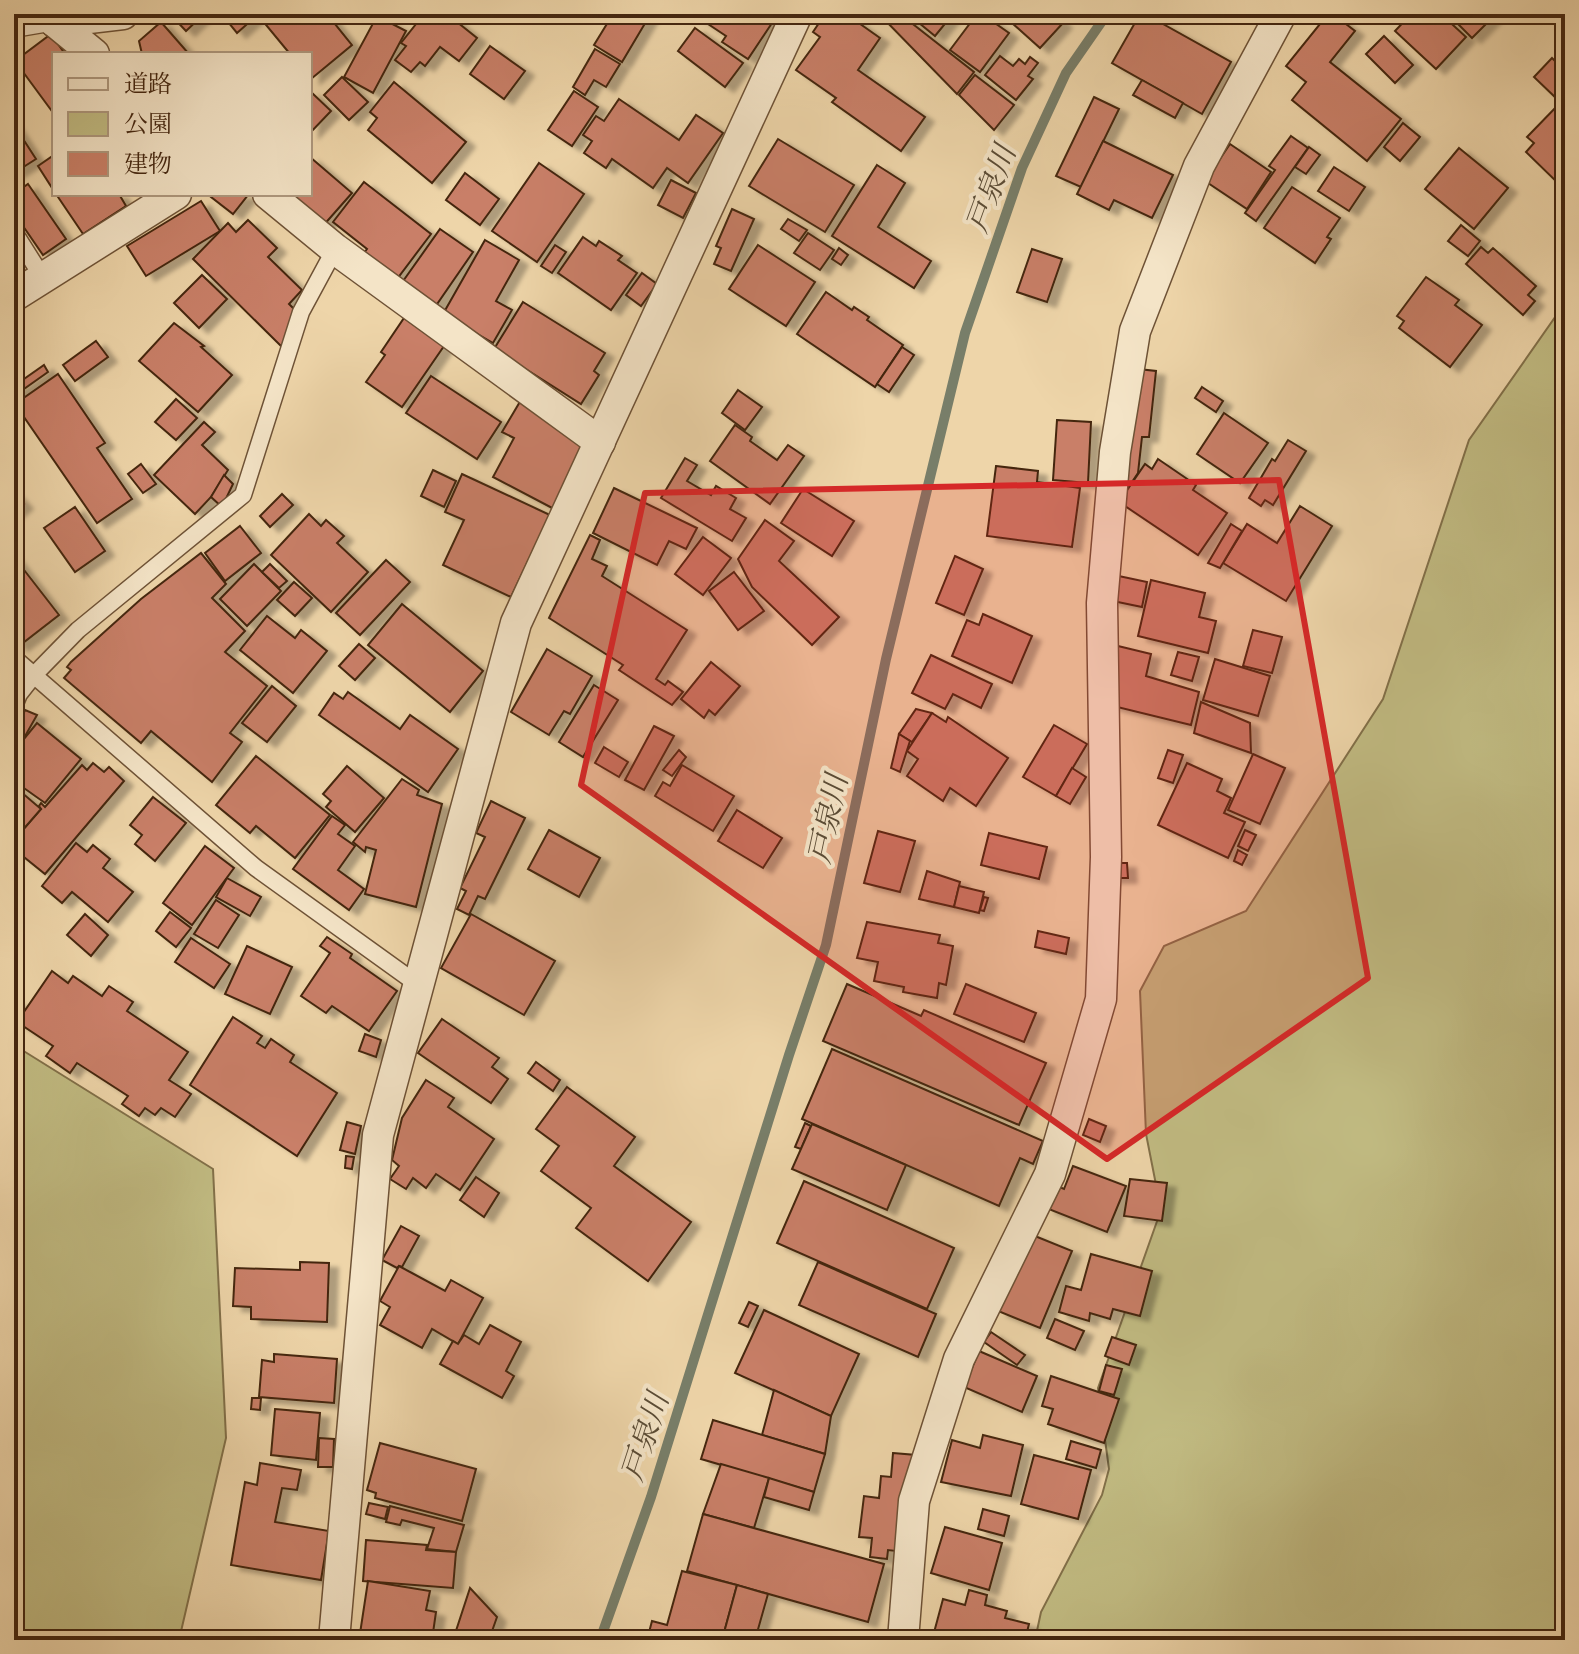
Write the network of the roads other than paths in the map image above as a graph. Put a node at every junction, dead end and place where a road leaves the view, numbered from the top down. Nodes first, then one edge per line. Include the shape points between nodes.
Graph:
1 (123, 14) edge
2 (797, 14) edge
3 (1281, 14) edge
4 (55, 22) junction
5 (14, 29) edge
6 (92, 52) edge
7 (173, 196) edge
8 (270, 196) edge
9 (14, 232) edge
10 (335, 249) junction
11 (43, 278) junction
12 (14, 296) edge
13 (600, 442) junction
14 (14, 658) edge
15 (34, 675) junction
16 (14, 706) edge
17 (420, 986) junction
18 (334, 1640) edge
19 (903, 1640) edge

1 - 4 street
2 - 13 street
3 - 19 street via 1199,166 1135,331 1115,452 1102,603 1106,857 1101,999 1050,1174 959,1359 914,1501
4 - 5 lane
4 - 6 street
7 - 11 street
8 - 10 street
9 - 11 lane
10 - 13 street
10 - 15 lane via 301,312 243,495 78,630
11 - 12 street
13 - 17 street via 516,623
14 - 15 lane
15 - 16 lane
15 - 17 lane via 256,868
17 - 18 street via 378,1135

